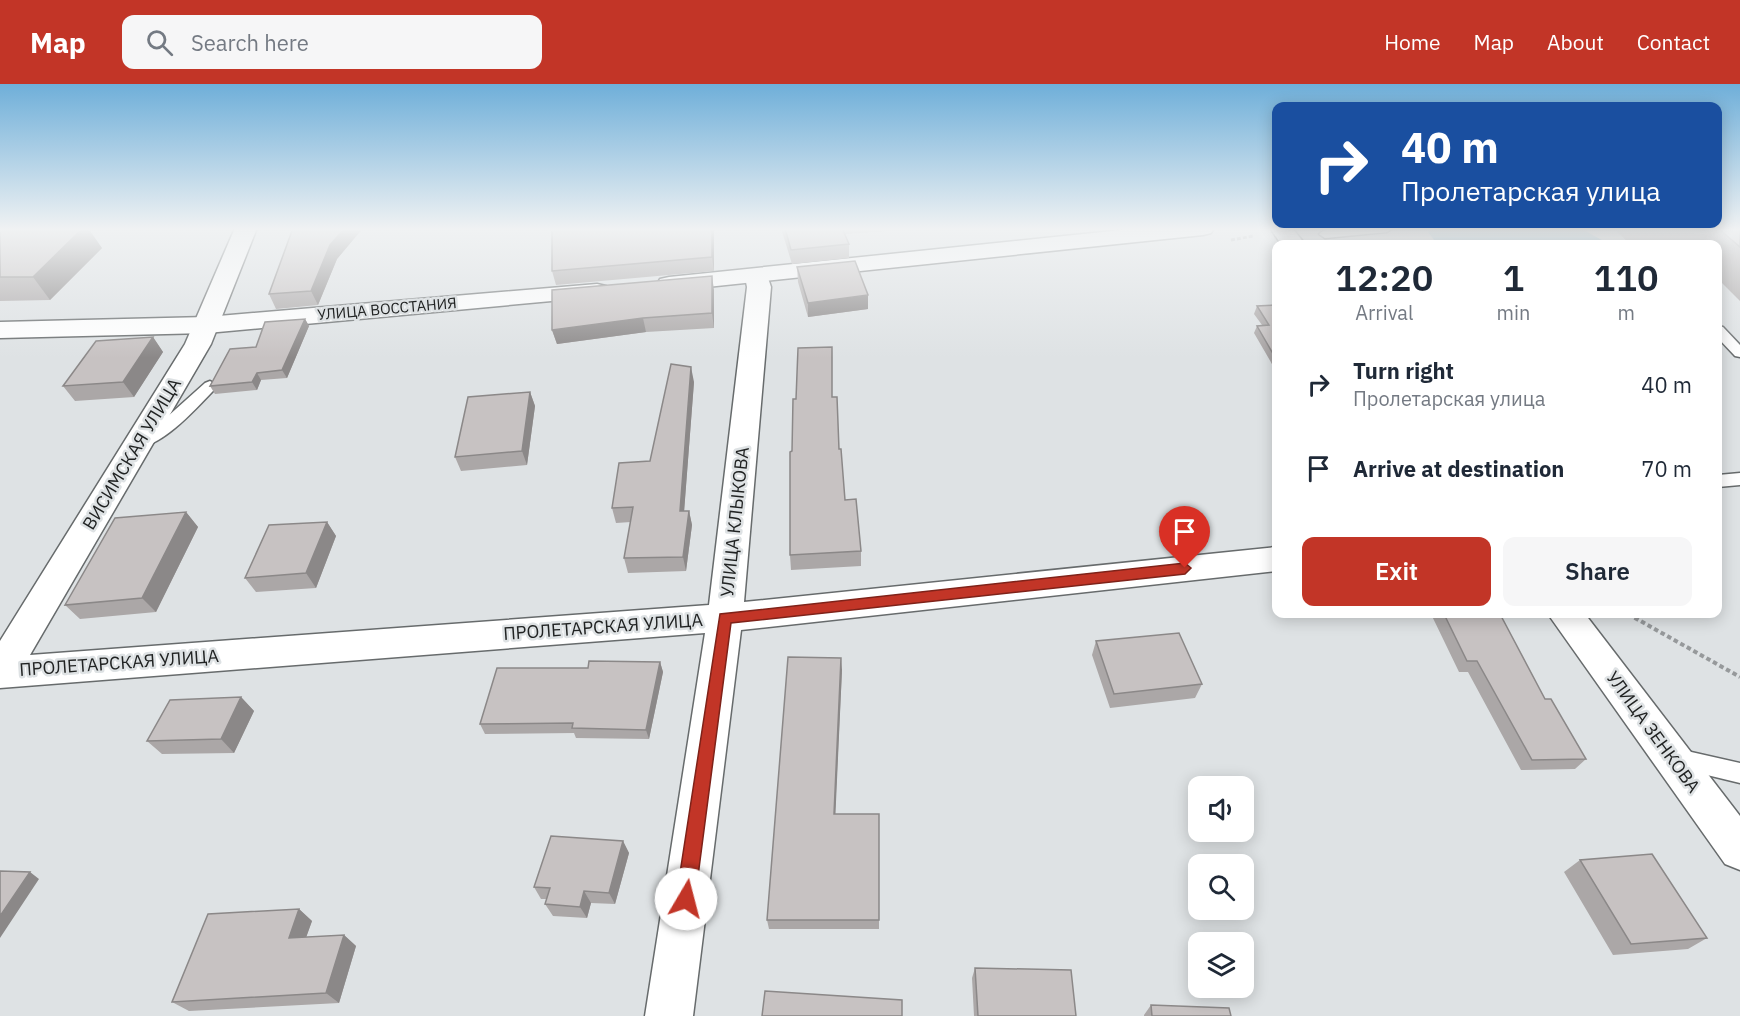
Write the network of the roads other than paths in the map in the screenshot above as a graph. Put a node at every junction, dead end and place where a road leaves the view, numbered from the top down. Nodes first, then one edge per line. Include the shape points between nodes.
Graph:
1 (229, 271) edge
2 (807, 271) edge
3 (757, 277) junction
4 (650, 286) edge
5 (614, 289) edge
6 (207, 325) junction
7 (0, 330) edge
8 (1722, 334) edge
9 (1740, 353) edge
10 (210, 386) edge
11 (139, 442) junction
12 (1740, 479) edge
13 (1722, 481) edge
14 (1272, 559) edge
15 (725, 618) junction
16 (1569, 618) edge
17 (0, 672) edge
18 (1672, 757) junction
19 (1740, 773) edge
20 (1740, 850) edge
21 (669, 1016) edge

1 - 6 street, ВИСИМСКАЯ УЛИЦА
2 - 3 street
3 - 4 street
3 - 15 street, УЛИЦА КЛЫКОВА
5 - 6 street, УЛИЦА ВОССТАНИЯ
6 - 7 street, УЛИЦА ВОССТАНИЯ
6 - 11 street, ВИСИМСКАЯ УЛИЦА
8 - 9 lane
10 - 11 lane via 163,430
11 - 17 street, ВИСИМСКАЯ УЛИЦА
12 - 13 lane
14 - 15 street, ПРОЛЕТАРСКАЯ УЛИЦА
15 - 17 street, ПРОЛЕТАРСКАЯ УЛИЦА
15 - 21 street, УЛИЦА КЛЫКОВА
16 - 18 street, УЛИЦА ЗЕНКОВА
18 - 19 lane
18 - 20 street, УЛИЦА ЗЕНКОВА

